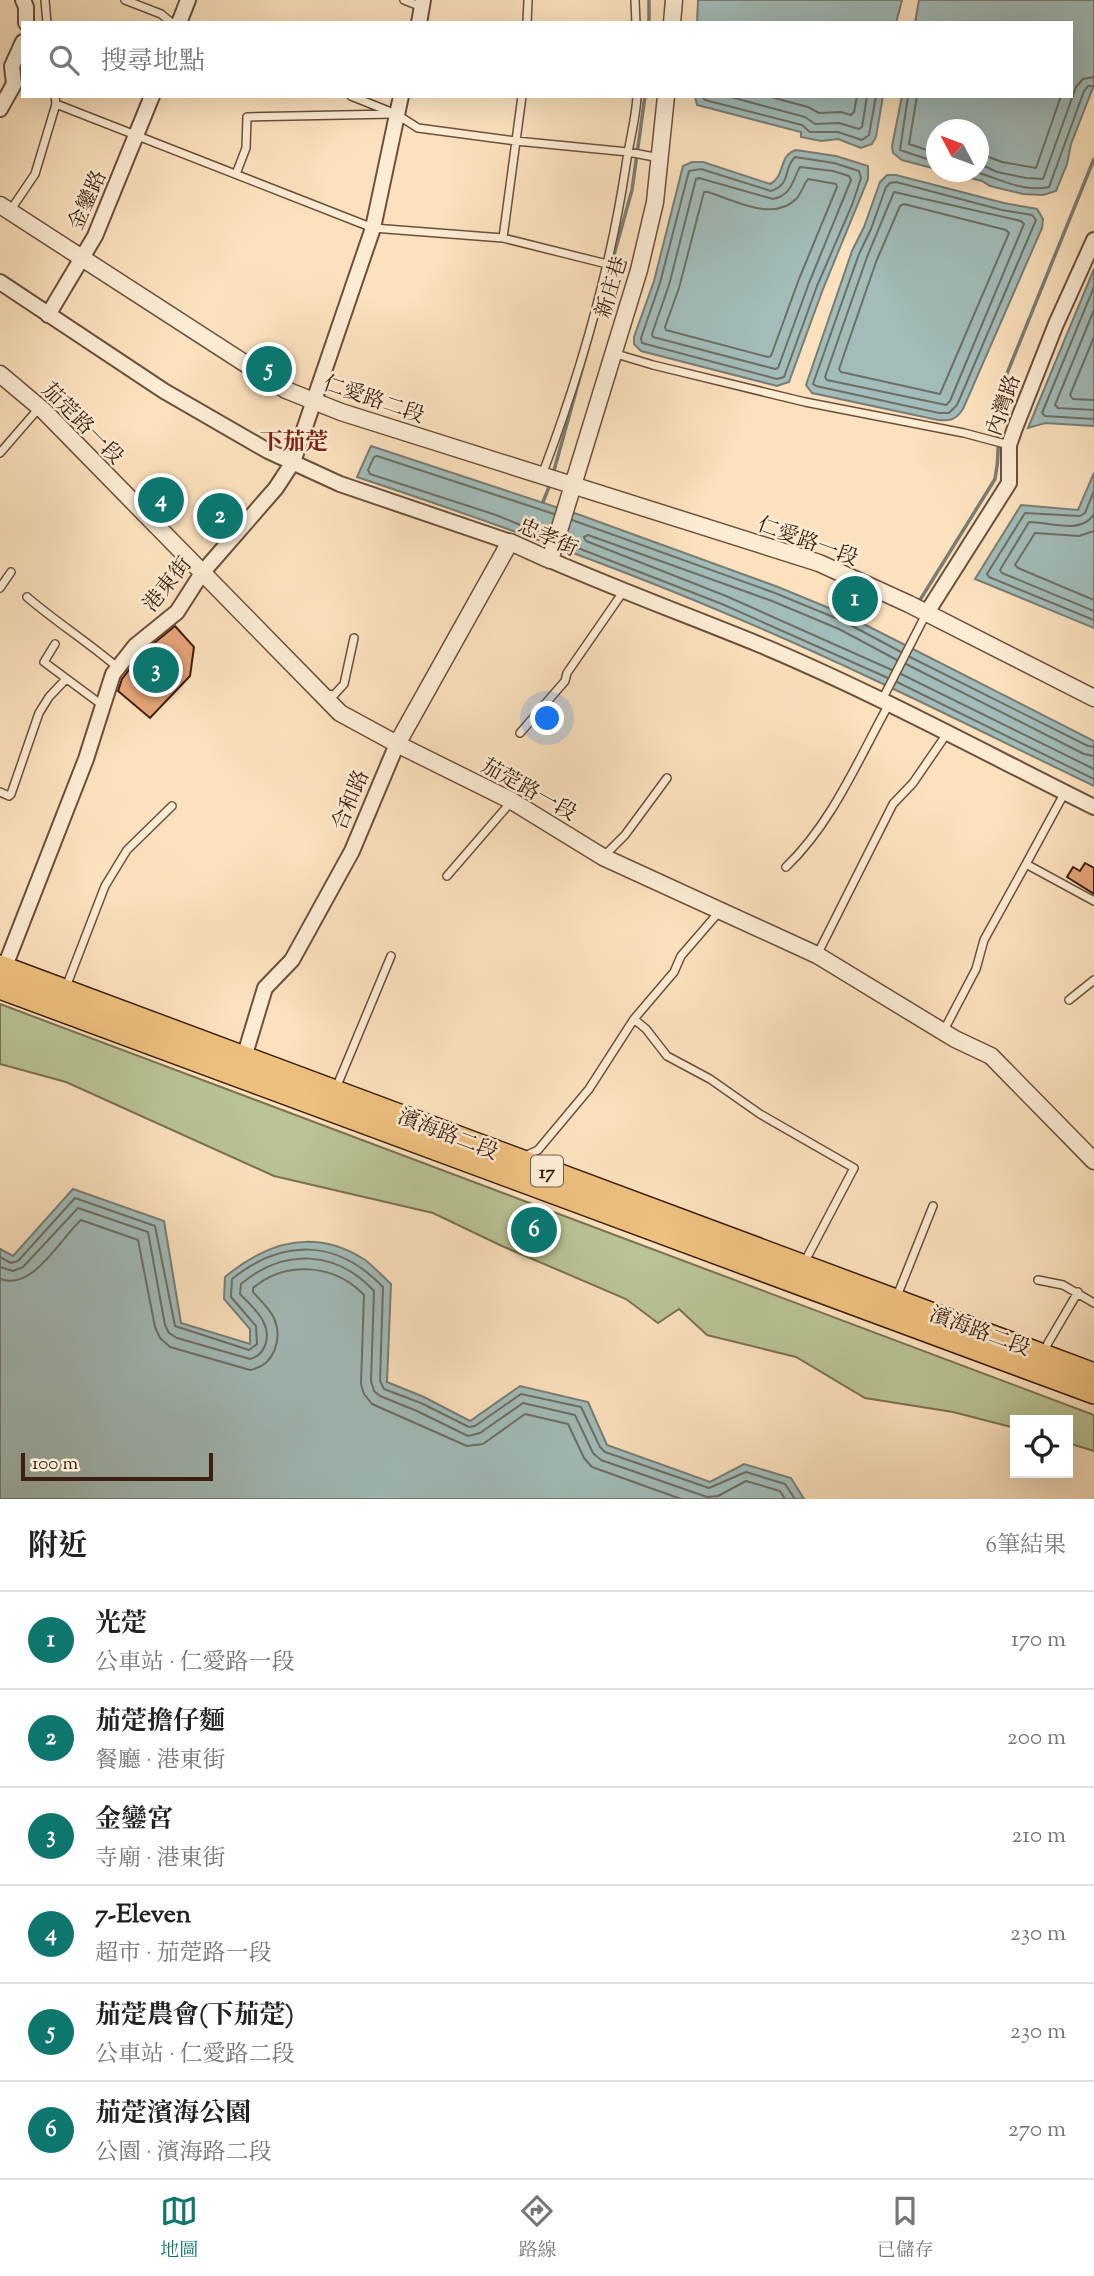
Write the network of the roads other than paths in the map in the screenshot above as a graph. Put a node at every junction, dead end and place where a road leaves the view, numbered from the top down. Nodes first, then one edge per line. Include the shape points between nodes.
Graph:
1 (23, 0) edge
2 (44, 0) edge
3 (125, 0) edge
4 (188, 0) edge
5 (404, 0) edge
6 (528, 0) edge
7 (635, 0) edge
8 (674, 0) edge
9 (422, 3) edge
10 (26, 21) edge
11 (47, 21) edge
12 (169, 21) edge
13 (180, 21) edge
14 (419, 21) edge
15 (527, 21) edge
16 (636, 21) edge
17 (672, 21) edge
18 (21, 46) edge
19 (151, 98) edge
20 (356, 98) edge
21 (400, 98) edge
22 (522, 98) edge
23 (637, 98) edge
24 (666, 98) edge
25 (55, 100) edge
26 (0, 109) edge
27 (396, 114) junction
28 (138, 135) junction
29 (516, 141) junction
30 (628, 152) junction
31 (660, 158) junction
32 (236, 174) junction
33 (5, 208) edge
34 (373, 228) junction
35 (503, 238) junction
36 (1094, 240) edge
37 (82, 258) junction
38 (607, 264) junction
39 (0, 282) edge
40 (48, 315) junction
41 (612, 353) junction
42 (0, 374) edge
43 (315, 402) junction
44 (40, 407) junction
45 (1009, 445) junction
46 (0, 453) edge
47 (293, 462) junction
48 (556, 480) junction
49 (510, 542) junction
50 (552, 555) junction
51 (11, 572) dead end
52 (202, 573) junction
53 (0, 589) edge
54 (623, 593) junction
55 (27, 597) dead end
56 (926, 614) junction
57 (354, 638) dead end
58 (55, 644) dead end
59 (117, 667) junction
60 (66, 679) junction
61 (322, 694) junction
62 (886, 698) junction
63 (1094, 698) edge
64 (103, 706) junction
65 (948, 732) junction
66 (520, 733) dead end
67 (397, 744) junction
68 (667, 778) dead end
69 (0, 792) edge
70 (1065, 792) junction
71 (512, 801) junction
72 (172, 806) dead end
73 (1094, 807) edge
74 (603, 856) junction
75 (1026, 864) junction
76 (786, 867) dead end
77 (447, 876) dead end
78 (1094, 901) edge
79 (721, 910) junction
80 (391, 956) dead end
81 (817, 956) junction
82 (1, 975) edge
83 (1094, 980) edge
84 (65, 991) junction
85 (1069, 1000) dead end
86 (634, 1019) junction
87 (943, 1032) junction
88 (241, 1066) junction
89 (335, 1091) junction
90 (1090, 1152) edge
91 (513, 1168) junction
92 (933, 1206) dead end
93 (800, 1274) junction
94 (1038, 1280) dead end
95 (1078, 1292) junction
96 (895, 1300) junction
97 (1094, 1303) edge
98 (994, 1346) junction
99 (1044, 1354) junction
100 (1094, 1374) edge
101 (1094, 1393) edge

1 - 10 street
2 - 11 lane
3 - 12 lane
4 - 13 street
5 - 9 lane
6 - 15 lane
7 - 16 lane
8 - 17 street
9 - 14 street
18 - 26 street via 12,65 15,84
19 - 28 street, 金鑾路
20 - 27 lane
21 - 27 street, 港東街
22 - 29 lane
23 - 30 lane
24 - 31 street, 新庄巷
25 - 28 lane
25 - 33 lane via 35,174
27 - 29 lane via 418,128
27 - 32 lane via 247,117 246,148
27 - 34 street, 港東街
28 - 32 lane
28 - 37 street, 金鑾路
29 - 30 lane
29 - 35 lane
30 - 31 lane
30 - 38 lane
31 - 41 street, 新庄巷 via 639,270
32 - 34 lane
33 - 37 street, 仁愛路二段
34 - 35 lane
34 - 43 street, 港東街
35 - 38 lane
36 - 45 street, 內灣路
37 - 40 street, 金鑾路
37 - 43 street, 仁愛路二段 via 277,385
38 - 48 lane via 564,415
39 - 40 street, 忠孝街
40 - 47 street, 忠孝街 via 164,391
41 - 45 lane via 805,402
41 - 48 street, 新庄巷
42 - 44 street, 茄萣路一段
43 - 47 street, 港東街
43 - 48 street, 仁愛路二段
44 - 46 lane
44 - 52 street, 茄萣路一段
45 - 56 street, 內灣路 via 1009,483
47 - 49 street, 忠孝街 via 340,484
47 - 52 street, 港東街
48 - 50 street, 新庄巷 via 566,512
48 - 56 street, 仁愛路一段 via 820,563
49 - 50 street, 忠孝街
49 - 67 street, 合和路
50 - 54 street, 忠孝街
51 - 53 lane
52 - 59 street, 港東街 via 177,611
52 - 61 street, 茄萣路一段
54 - 62 street, 忠孝街
54 - 66 lane via 565,681
55 - 59 lane
56 - 62 lane
56 - 63 street, 仁愛路一段
57 - 61 lane via 344,684 334,695
58 - 60 lane via 44,662
59 - 64 street, 港東街
60 - 64 lane
60 - 69 lane via 39,713 11,794
61 - 67 street, 茄萣路一段 via 340,713
62 - 65 street, 忠孝街
62 - 76 lane via 826,819
64 - 82 street, 港東街
65 - 70 street, 忠孝街
65 - 81 lane via 893,804
67 - 71 street, 茄萣路一段
67 - 88 street, 合和路 via 352,850 292,960 265,988
68 - 74 lane via 625,835
70 - 73 street, 忠孝街
70 - 75 lane
71 - 74 street, 茄萣路一段
71 - 77 lane
72 - 84 lane via 127,850 105,886
74 - 79 street, 茄萣路一段
75 - 78 lane
75 - 87 lane via 984,940 976,969
79 - 81 street, 茄萣路一段
79 - 86 lane
80 - 89 lane
81 - 87 street, 茄萣路一段
82 - 84 main road, 濱海路二段 / 17
82 - 88 main road, 濱海路二段 / 17
83 - 85 lane
84 - 88 main road, 濱海路二段 / 17
86 - 91 lane via 589,1089 538,1150
86 - 93 lane via 667,1056 854,1168
87 - 90 street, 茄萣路一段 via 991,1056
88 - 89 main road, 濱海路二段 / 17
88 - 91 main road, 濱海路二段 / 17
89 - 91 main road, 濱海路二段 / 17
91 - 93 main road, 濱海路二段 / 17
92 - 96 lane
93 - 96 main road, 濱海路二段 / 17
93 - 98 main road, 濱海路二段 / 17
94 - 95 lane
95 - 97 lane
95 - 99 lane
96 - 98 main road, 濱海路二段 / 17
98 - 99 main road, 濱海路二段 / 17
98 - 101 main road, 濱海路二段 / 17
99 - 100 main road, 濱海路二段 / 17

